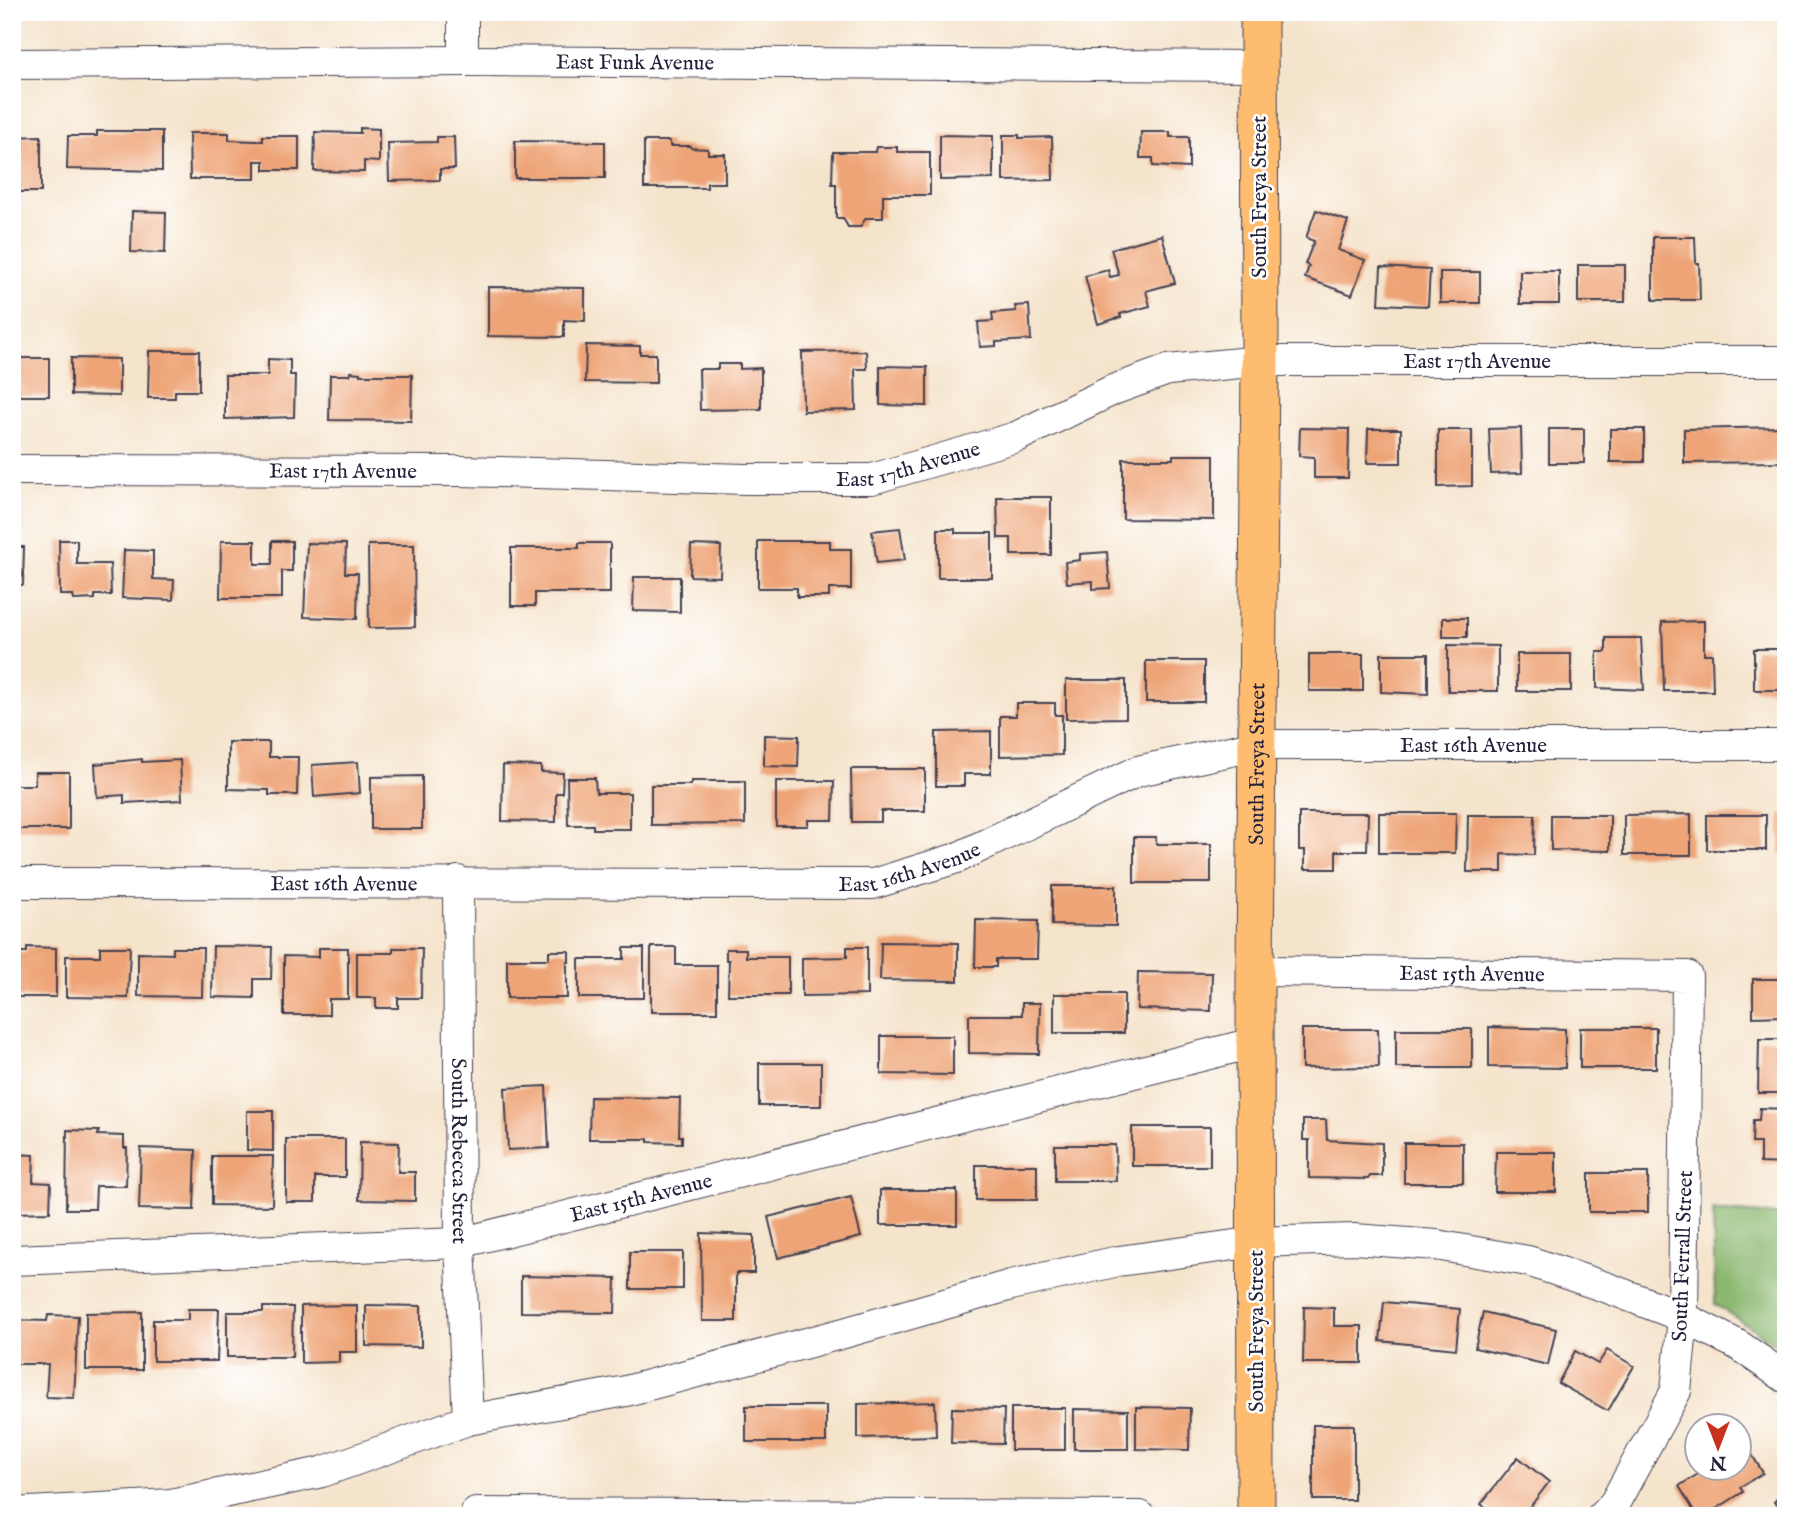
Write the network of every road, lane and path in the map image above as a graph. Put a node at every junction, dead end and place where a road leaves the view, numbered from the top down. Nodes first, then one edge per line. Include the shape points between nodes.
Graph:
1 (463, 12) edge
2 (1259, 12) edge
3 (463, 61) junction
4 (12, 64) edge
5 (1258, 66) junction
6 (1260, 361) junction
7 (1786, 361) edge
8 (12, 470) edge
9 (1258, 745) junction
10 (1786, 745) edge
11 (458, 881) junction
12 (12, 883) edge
13 (1255, 971) junction
14 (1688, 976) joint
15 (1257, 1042) junction
16 (1256, 1241) junction
17 (460, 1243) junction
18 (12, 1260) edge
19 (1683, 1317) junction
20 (1786, 1378) edge
21 (468, 1420) junction
22 (12, 1513) edge
23 (476, 1513) dead end
24 (1140, 1516) edge
25 (1256, 1516) edge
26 (1602, 1516) edge

1 - 3 street
2 - 5 main road, South Freya Street
3 - 4 street, East Funk Avenue
3 - 5 street, East Funk Avenue
5 - 6 main road, South Freya Street
6 - 7 street, East 17th Avenue
6 - 8 street, East 17th Avenue via 1168,370 1113,390 1016,437 872,479 461,471
6 - 9 main road, South Freya Street
9 - 10 street, East 16th Avenue
9 - 11 street, East 16th Avenue via 1138,771 957,858 873,884
9 - 13 main road, South Freya Street
11 - 12 street, East 16th Avenue
11 - 17 street, South Rebecca Street
13 - 14 street, East 15th Avenue
13 - 15 main road, South Freya Street
14 - 19 street, South Ferrall Street
15 - 16 main road, South Freya Street
15 - 17 street, East 15th Avenue
16 - 19 street via 1354,1239 1449,1247 1528,1261
16 - 21 street via 1119,1261 1011,1285 626,1391
16 - 25 main road, South Freya Street
17 - 18 street, East 15th Avenue
17 - 21 street, South Rebecca Street
19 - 20 street via 1738,1345
19 - 26 street, South Ferrall Street via 1676,1391 1614,1504
21 - 22 street via 322,1472 172,1504
23 - 24 street

